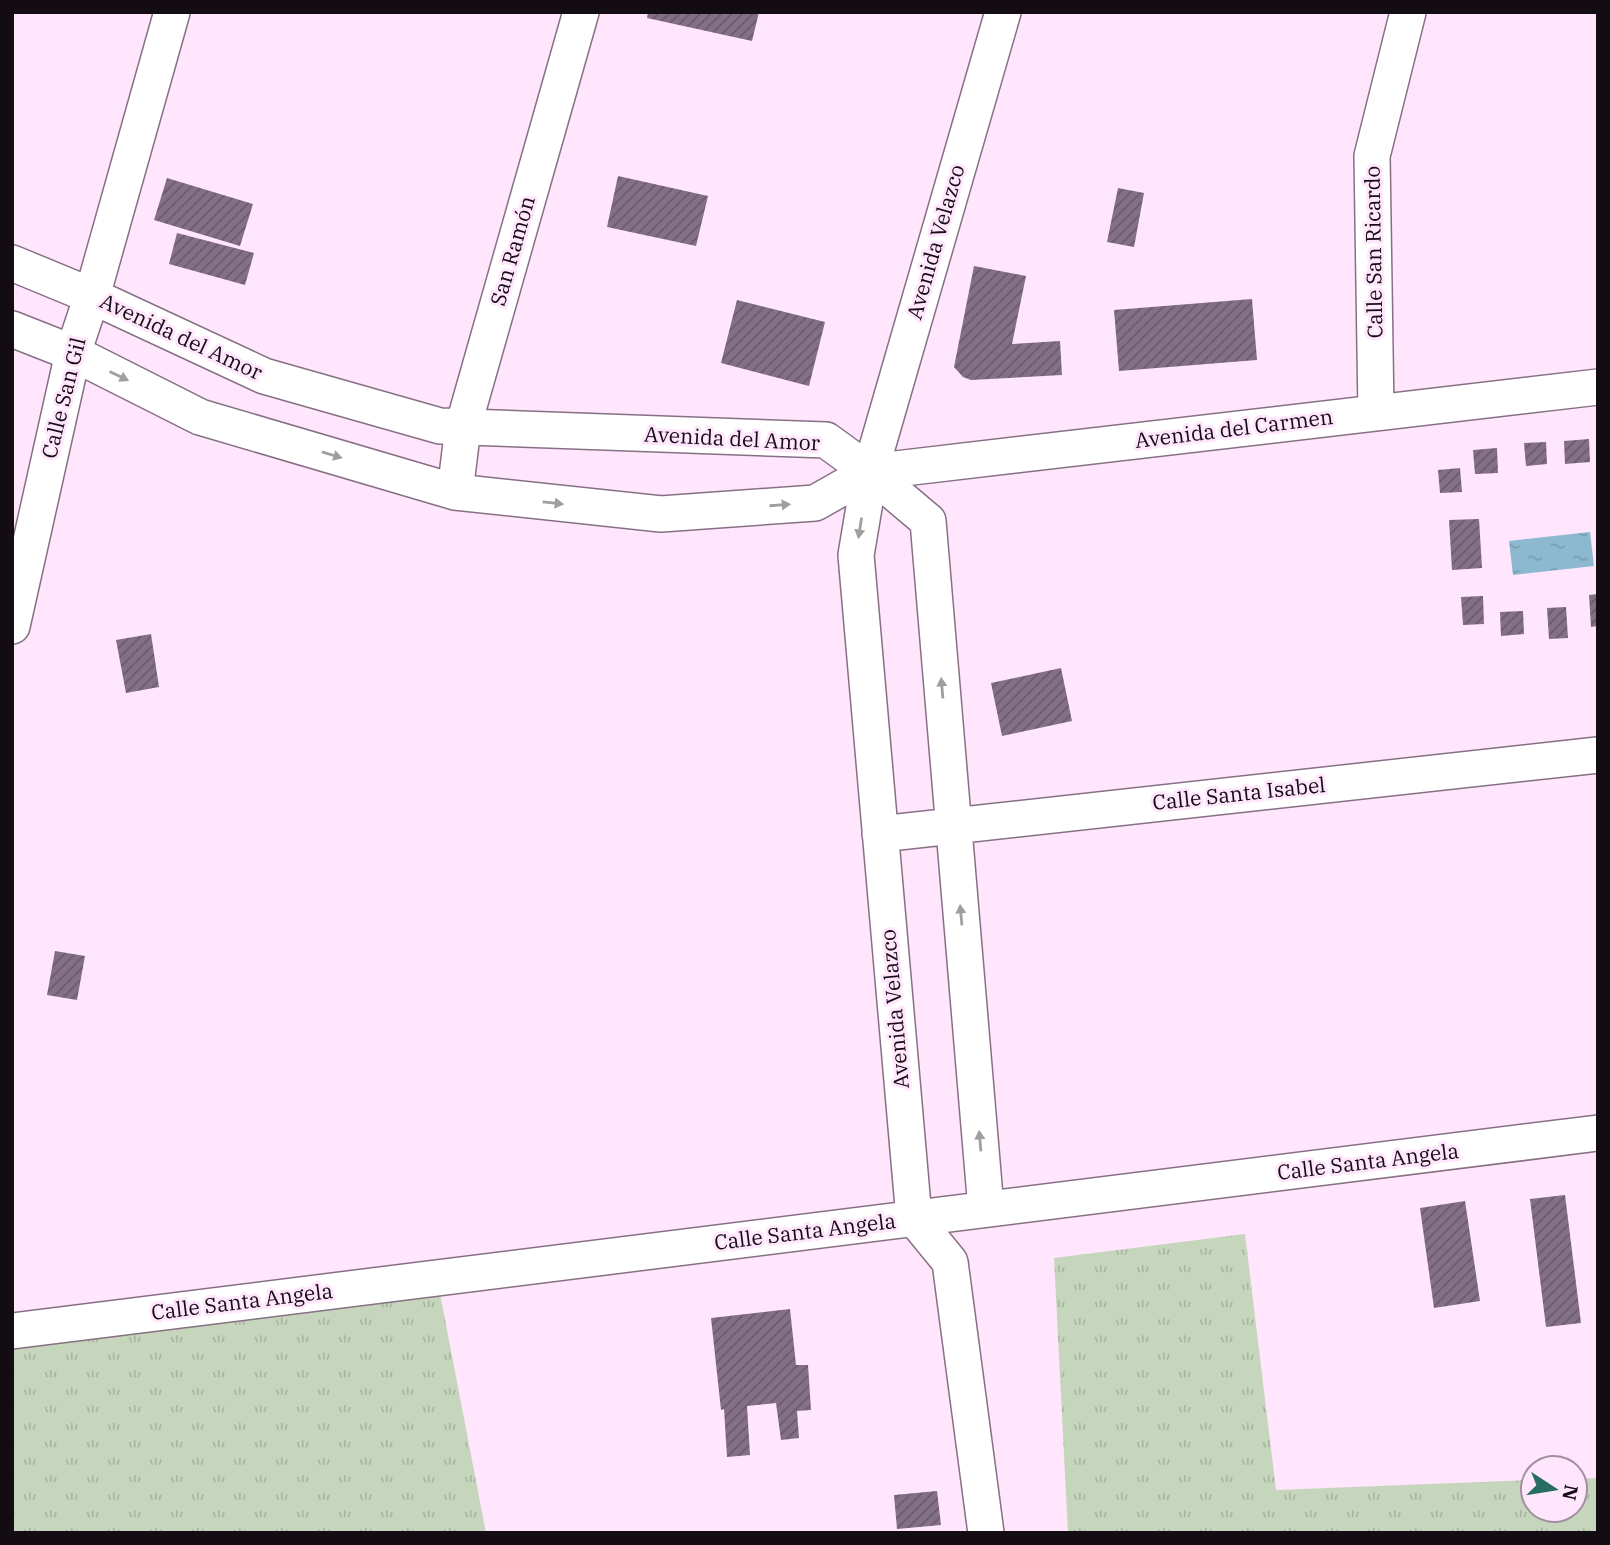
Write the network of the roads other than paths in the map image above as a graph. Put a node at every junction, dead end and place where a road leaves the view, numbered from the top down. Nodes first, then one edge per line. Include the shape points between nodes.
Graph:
1 (172, 12) edge
2 (581, 12) edge
3 (1003, 12) edge
4 (1408, 12) edge
5 (12, 263) edge
6 (92, 296) junction
7 (12, 329) edge
8 (73, 353) junction
9 (1598, 387) edge
10 (1376, 413) junction
11 (463, 426) junction
12 (870, 472) junction
13 (456, 492) junction
14 (12, 626) edge
15 (1598, 755) edge
16 (954, 825) junction
17 (880, 834) junction
18 (1598, 1133) edge
19 (986, 1209) junction
20 (914, 1218) junction
21 (12, 1331) edge
22 (986, 1533) edge

1 - 6 street, Calle San Gil
2 - 11 street, San Ramón
3 - 12 street, Avenida Velazco
4 - 10 street, Calle San Ricardo via 1372,156
5 - 6 street, Avenida del Amor
6 - 8 street, Calle San Gil
6 - 11 street, Avenida del Amor via 264,376 440,426
7 - 8 street
8 -> 13 street via 200,416
8 - 14 street, Calle San Gil
9 - 10 street, Avenida del Carmen
10 - 12 street, Avenida del Carmen
11 - 12 street, Avenida del Amor via 826,440
11 - 13 street, San Ramón
13 -> 12 street via 661,514 815,503
16 -> 12 street via 928,521
12 -> 17 street, Avenida Velazco via 856,555
15 - 16 street, Calle Santa Isabel
16 - 17 street, Calle Santa Isabel
19 -> 16 street
17 - 20 street, Avenida Velazco
18 - 19 street, Calle Santa Angela
19 - 20 street, Calle Santa Angela
20 - 21 street, Calle Santa Angela
20 - 22 street via 950,1262

